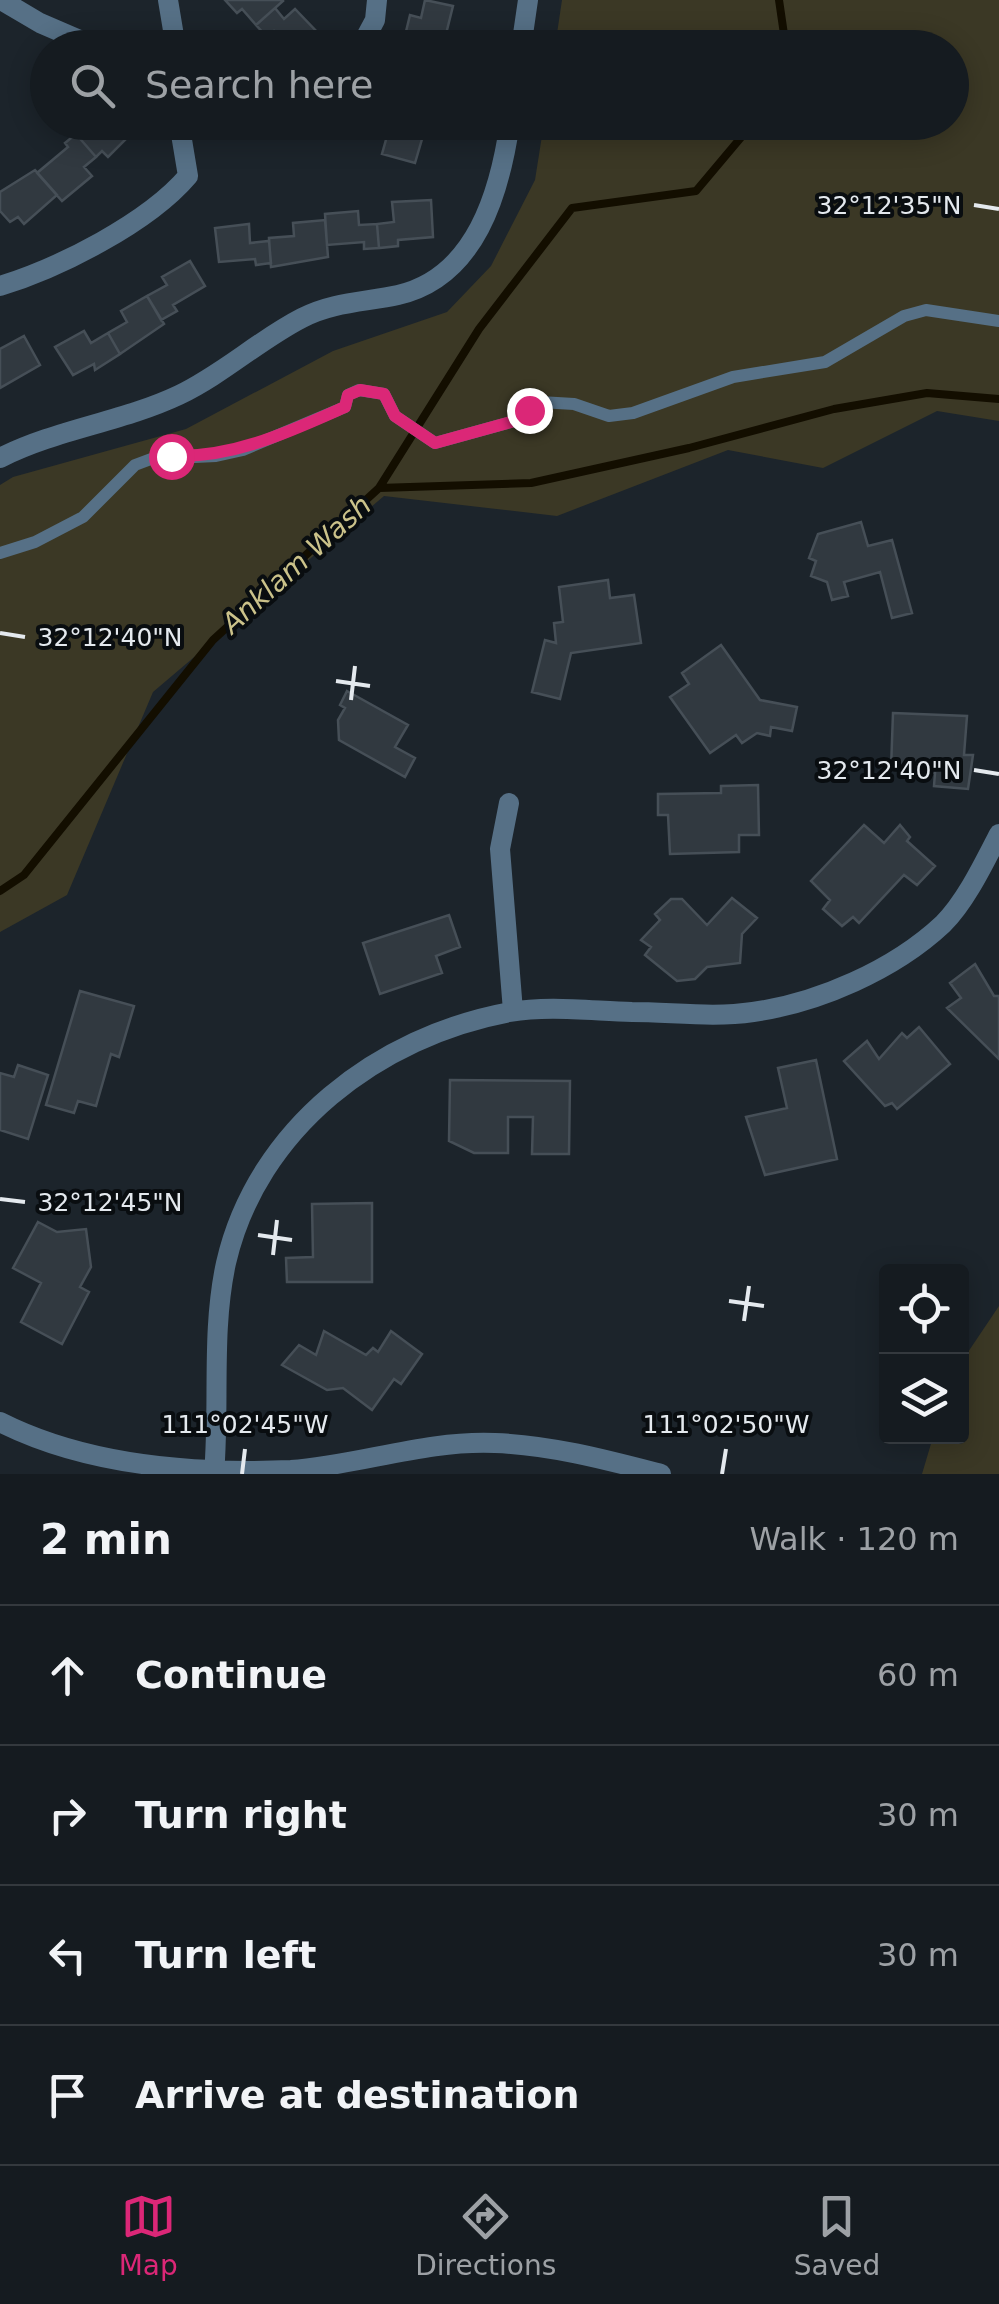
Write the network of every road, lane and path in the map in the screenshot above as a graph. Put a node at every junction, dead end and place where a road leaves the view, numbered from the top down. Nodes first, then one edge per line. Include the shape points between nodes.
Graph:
1 (1, 0) edge
2 (168, 0) edge
3 (377, 0) edge
4 (528, 0) edge
5 (56, 30) edge
6 (173, 30) edge
7 (370, 30) edge
8 (524, 30) edge
9 (183, 140) edge
10 (508, 140) edge
11 (0, 286) edge
12 (999, 321) edge
13 (0, 458) edge
14 (0, 553) edge
15 (509, 803) dead end
16 (999, 834) edge
17 (513, 1011) junction
18 (0, 1422) edge
19 (214, 1472) edge
20 (660, 1474) edge

1 - 5 street
2 - 6 street
3 - 7 street
4 - 8 street
9 - 11 street via 188,176 168,199
10 - 13 street via 504,166 474,238 423,289 306,316 181,394
12 - 14 lane via 926,310 826,362 734,377 632,414 540,402 511,422 435,443 395,416 384,394 360,390 348,395 345,407 244,450 151,458 83,516
15 - 17 street via 500,850
16 - 17 street via 944,923 827,995 751,1013
17 - 19 street via 440,1030 378,1059 325,1099 282,1145 246,1204 226,1261
18 - 19 street via 70,1448
19 - 20 street via 294,1470 411,1446 496,1442

